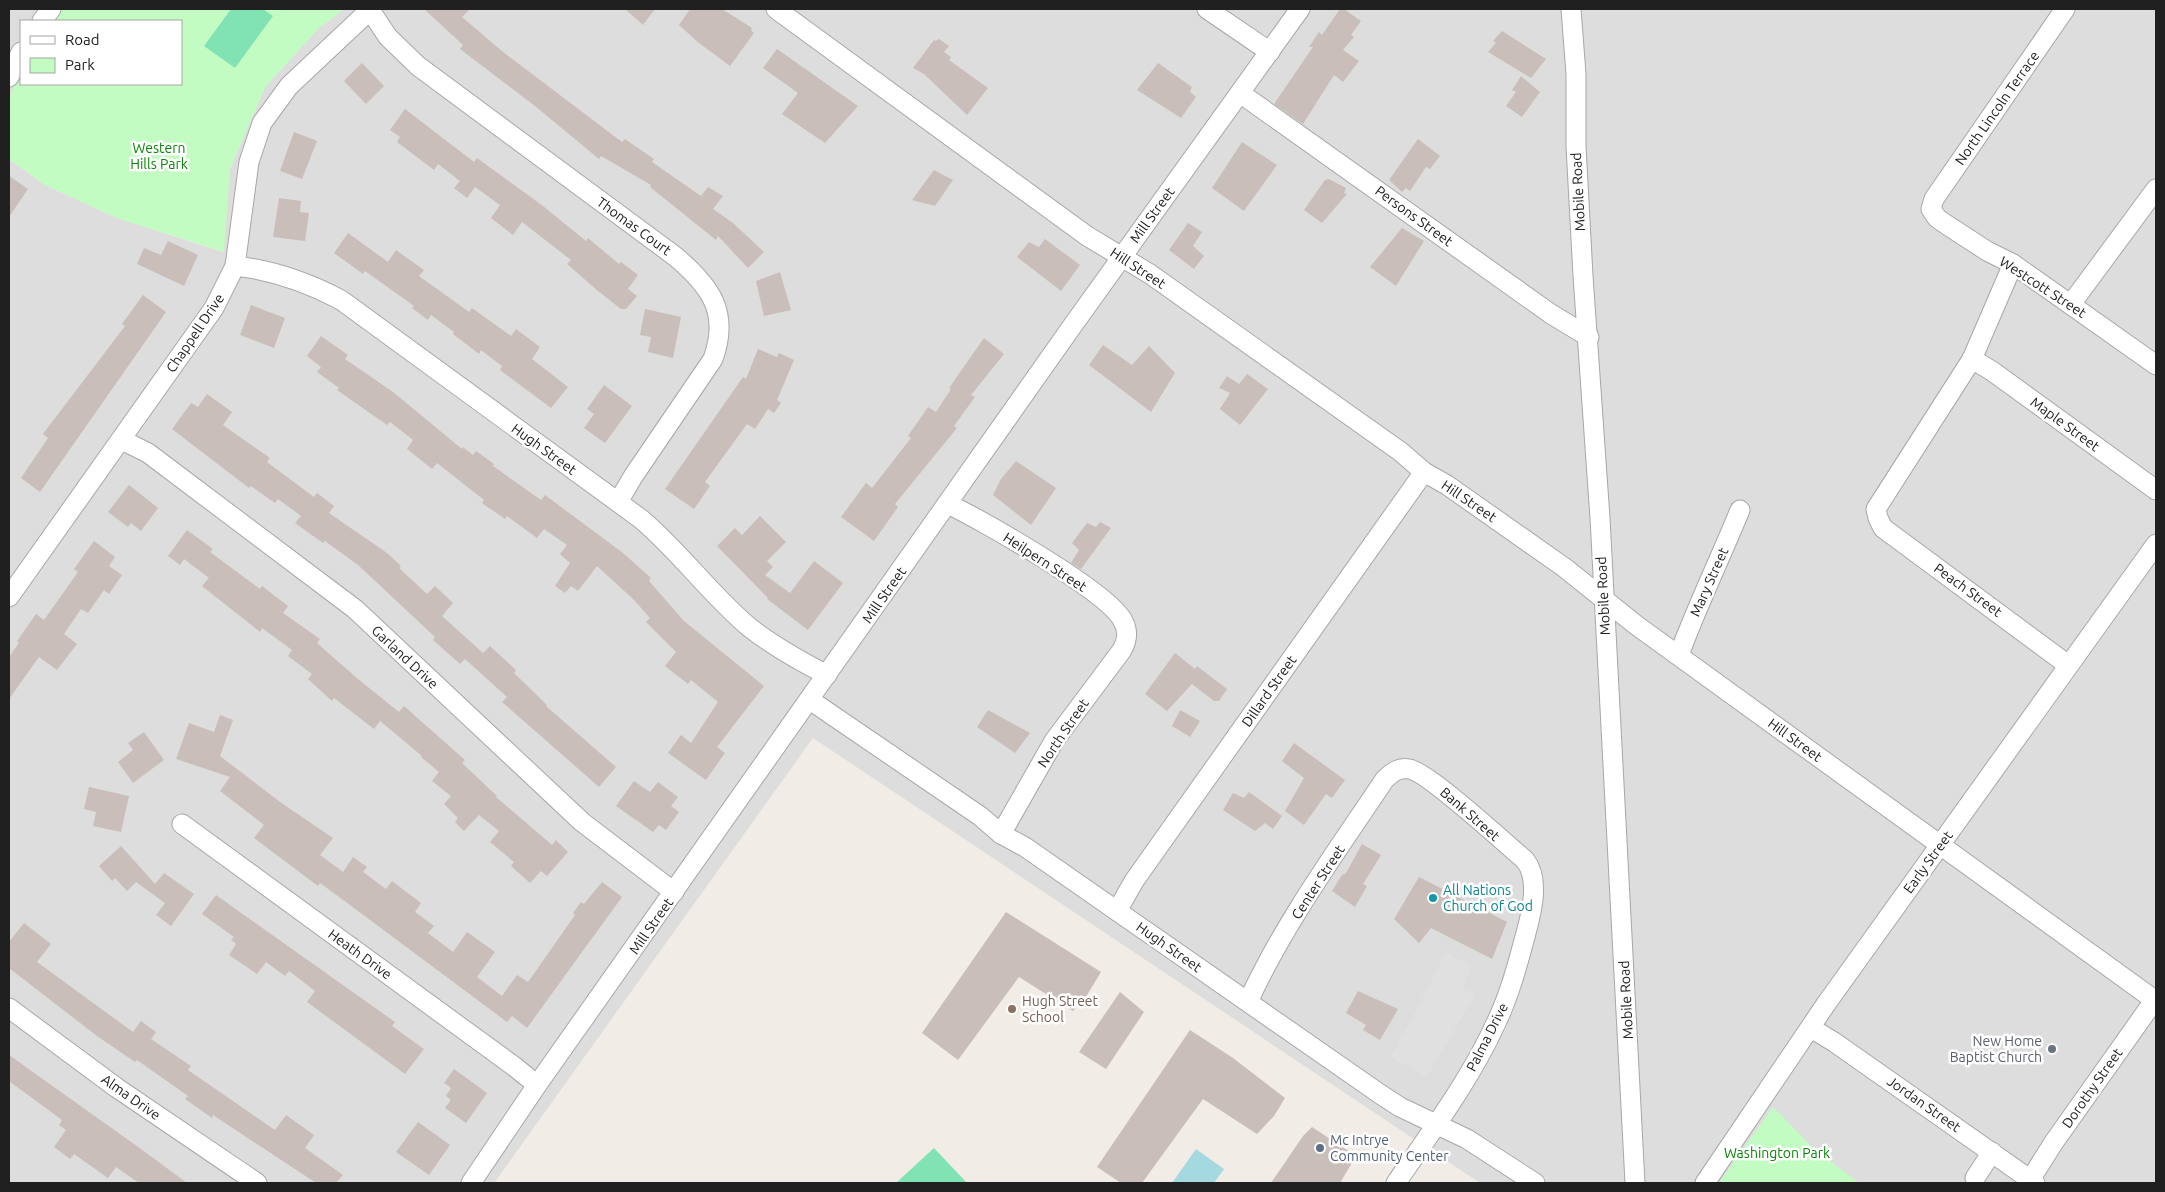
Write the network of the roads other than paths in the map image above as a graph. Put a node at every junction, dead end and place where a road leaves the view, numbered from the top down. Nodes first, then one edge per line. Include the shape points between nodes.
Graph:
1 (51, 9) edge
2 (371, 9) edge
3 (776, 9) edge
4 (1206, 9) edge
5 (1300, 9) edge
6 (1571, 9) edge
7 (2066, 9) edge
8 (43, 20) edge
9 (1270, 52) junction
10 (20, 54) edge
11 (9, 78) edge
12 (1240, 93) junction
13 (2156, 189) edge
14 (1931, 209) joint
15 (1122, 257) junction
16 (2013, 264) junction
17 (235, 266) junction
18 (2071, 304) junction
19 (1589, 337) junction
20 (1972, 359) junction
21 (2156, 365) edge
22 (122, 440) junction
23 (1424, 472) junction
24 (2156, 490) edge
25 (618, 502) junction
26 (948, 504) junction
27 (1740, 510) dead end
28 (2156, 544) edge
29 (9, 597) edge
30 (1603, 598) junction
31 (1127, 635) joint
32 (1679, 655) junction
33 (2068, 665) junction
34 (827, 675) junction
35 (810, 700) junction
36 (1399, 769) joint
37 (182, 824) dead end
38 (1001, 834) junction
39 (1940, 844) junction
40 (1533, 873) joint
41 (674, 892) junction
42 (1117, 911) junction
43 (2156, 999) edge
44 (1248, 1002) junction
45 (9, 1008) edge
46 (1811, 1028) junction
47 (537, 1085) junction
48 (1436, 1124) junction
49 (1992, 1152) junction
50 (1975, 1178) dead end
51 (2033, 1181) edge
52 (257, 1183) edge
53 (471, 1183) edge
54 (1396, 1183) edge
55 (1535, 1183) edge
56 (1635, 1183) edge
57 (1705, 1183) edge

1 - 8 street
2 - 17 street, Chappell Drive via 289,86 262,122 249,162
2 - 25 street, Thomas Court via 388,37 418,66 676,257 698,276 714,299 719,326 718,346 713,359
3 - 15 street, Hill Street via 1087,236
4 - 9 street
5 - 9 street, Mill Street
6 - 19 street, Mobile Road via 1583,276
7 - 14 street, North Lincoln Terrace via 1934,199
9 - 12 street, Mill Street
10 - 11 street
12 - 15 street, Mill Street
12 - 19 street, Persons Street via 1551,314
13 - 18 street
14 - 16 street, Westcott Street via 1947,225
15 - 23 street, Hill Street via 1401,452
15 - 26 street, Mill Street
16 - 18 street, Westcott Street
16 - 20 street
17 - 22 street, Chappell Drive via 214,308
17 - 25 street, Hugh Street via 261,269 314,286 341,300
18 - 21 street, Westcott Street
19 - 30 street, Mobile Road
20 - 24 street, Maple Street
20 - 33 street, Peach Street via 1876,509 1878,518 1883,528
22 - 29 street, Chappell Drive
22 - 41 street, Garland Drive via 148,453 355,610 582,822
23 - 30 street, Hill Street via 1470,501
23 - 42 street, Dillard Street via 1134,882
25 - 34 street, Hugh Street via 666,541 750,628 795,659
26 - 31 street, Heilpern Street via 977,518 1095,594 1123,620
26 - 34 street, Mill Street
27 - 32 street, Mary Street
28 - 33 street, Early Street
30 - 32 street, Hill Street
30 - 56 street, Mobile Road
31 - 38 street, North Street via 1122,650 1054,741
32 - 39 street, Hill Street
33 - 39 street, Early Street
34 - 35 street, Mill Street
35 - 38 street, Hugh Street via 980,816
35 - 41 street, Mill Street
36 - 40 street, Bank Street via 1416,770 1434,783 1525,860
36 - 44 street, Center Street via 1385,779 1318,881 1261,972
37 - 47 street, Heath Drive
38 - 42 street, Hugh Street
39 - 43 street, Hill Street
39 - 46 street, Early Street
40 - 48 street, Palma Drive via 1530,918 1513,982 1479,1056
41 - 47 street, Mill Street
42 - 44 street, Hugh Street
43 - 51 street, Dorothy Street via 2054,1142
44 - 48 street, Hugh Street via 1380,1094
45 - 52 street, Alma Drive via 116,1088
46 - 49 street, Jordan Street
46 - 57 street, Early Street
47 - 53 street, Mill Street
48 - 54 street, Palma Drive
48 - 55 street, Hugh Street via 1467,1139
49 - 50 street
49 - 51 street, Jordan Street

